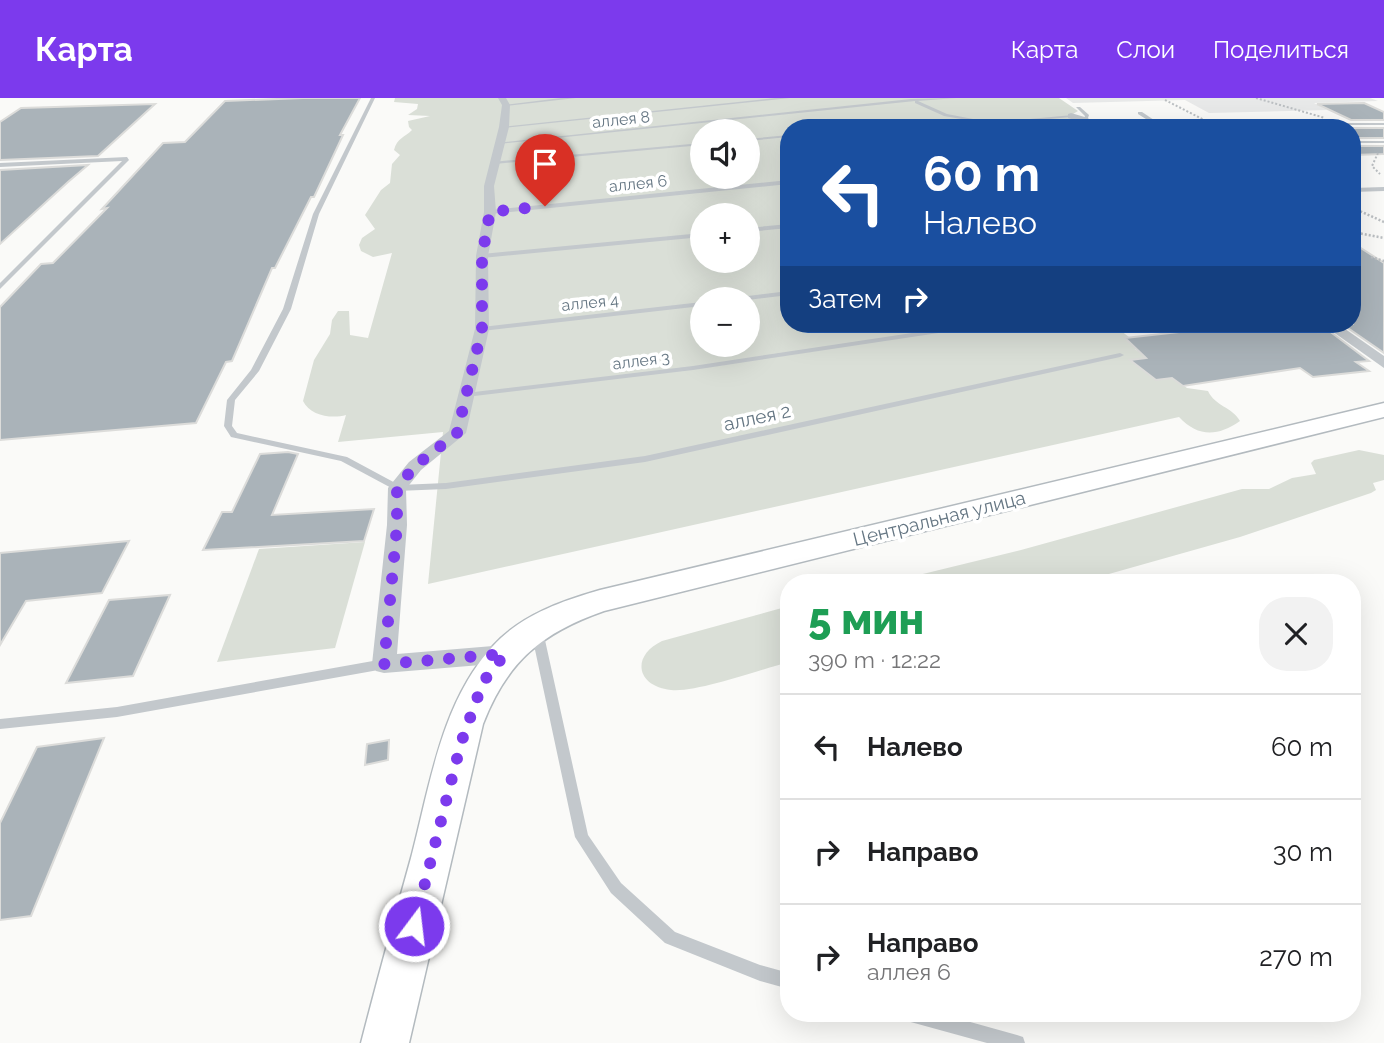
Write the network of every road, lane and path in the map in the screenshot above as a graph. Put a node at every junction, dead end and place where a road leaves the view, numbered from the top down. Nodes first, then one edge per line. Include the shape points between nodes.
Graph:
1 (373, 98) edge
2 (574, 98) edge
3 (788, 98) edge
4 (954, 98) edge
5 (1256, 98) edge
6 (911, 100) junction
7 (1166, 100) dead end
8 (504, 102) edge
9 (1074, 112) joint
10 (1140, 113) dead end
11 (969, 119) edge
12 (1012, 119) edge
13 (1082, 119) edge
14 (1150, 119) edge
15 (1203, 119) edge
16 (1321, 119) edge
17 (1384, 124) edge
18 (1361, 125) edge
19 (504, 127) junction
20 (780, 137) edge
21 (760, 139) edge
22 (1361, 142) edge
23 (1384, 142) edge
24 (499, 143) junction
25 (690, 145) edge
26 (495, 162) junction
27 (0, 165) edge
28 (780, 183) edge
29 (1384, 189) edge
30 (1361, 190) edge
31 (490, 212) junction
32 (1361, 212) edge
33 (1384, 222) edge
34 (780, 227) edge
35 (760, 229) edge
36 (1361, 234) edge
37 (690, 236) edge
38 (1384, 238) edge
39 (482, 256) junction
40 (1371, 257) dead end
41 (1384, 261) edge
42 (0, 287) edge
43 (780, 294) edge
44 (760, 297) edge
45 (690, 305) edge
46 (482, 329) junction
47 (925, 333) edge
48 (1342, 333) edge
49 (1120, 355) dead end
50 (1384, 363) edge
51 (466, 395) junction
52 (1384, 410) edge
53 (397, 488) junction
54 (536, 629) junction
55 (505, 654) junction
56 (384, 664) junction
57 (0, 724) edge
58 (780, 979) edge
59 (940, 1022) edge
60 (385, 1043) edge
61 (1017, 1043) edge

1 - 53 lane via 316,214 287,309 256,371 231,400 228,426 234,435 344,459
2 - 8 lane
3 - 19 lane
4 - 6 lane, аллея 8
5 - 16 path
6 - 11 lane
6 - 24 lane, аллея 8
7 - 15 path
8 - 19 street
9 - 12 lane
9 - 13 street
10 - 14 lane
17 - 18 lane
19 - 24 street
20 - 21 lane
22 - 23 lane
24 - 26 street
25 - 26 lane
26 - 31 street via 489,186
27 - 42 lane via 127,159
28 - 31 lane, аллея 6
29 - 30 lane
31 - 39 street
32 - 33 path
34 - 35 lane
36 - 38 path
37 - 39 lane
39 - 46 street
40 - 41 path
43 - 44 lane
45 - 46 lane, аллея 4
46 - 51 street
47 - 51 lane, аллея 3 via 693,368
48 - 50 street
49 - 53 lane, аллея 2 via 645,459 446,486
51 - 53 street via 457,433 415,466
52 - 54 street, Центральная улица via 600,601
53 - 56 street
54 - 55 street, Центральная улица
54 - 58 lane via 582,837 616,888 670,938
55 - 56 street
55 - 60 street, Центральная улица via 483,682 453,766
56 - 57 lane via 117,712
59 - 61 lane

